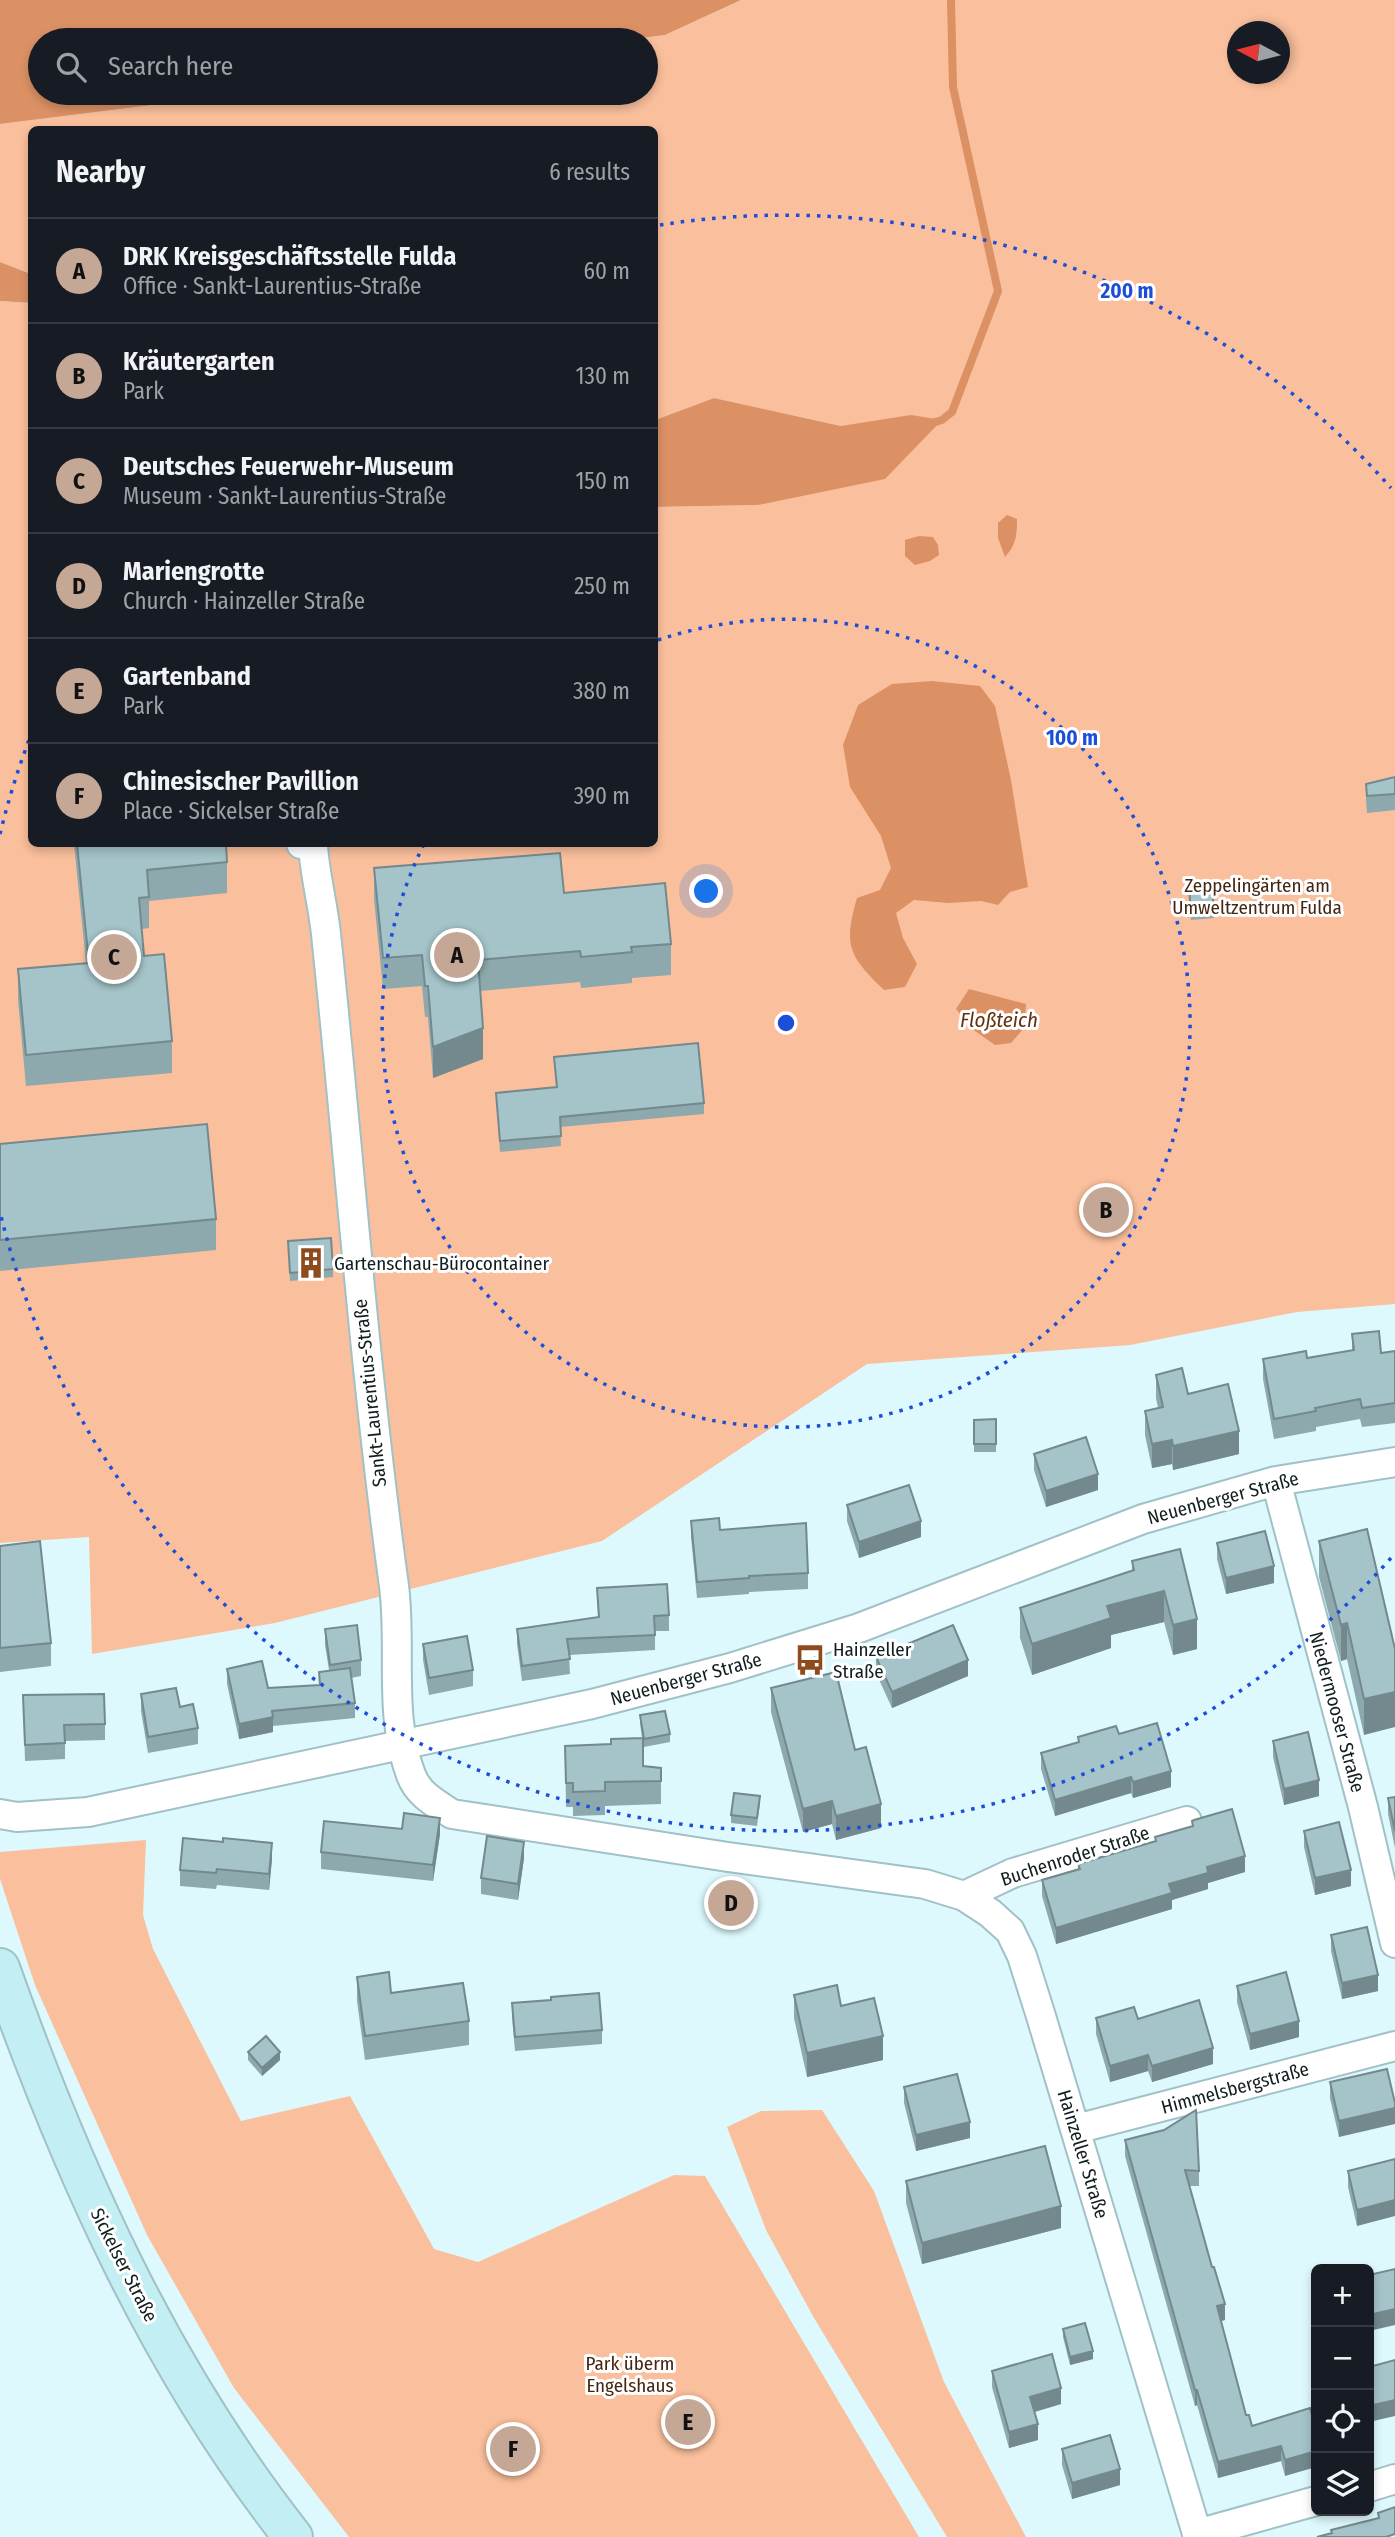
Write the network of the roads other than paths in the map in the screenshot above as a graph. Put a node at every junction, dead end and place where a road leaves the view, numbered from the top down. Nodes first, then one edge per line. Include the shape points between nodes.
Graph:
1 (313, 847) edge
2 (1395, 1462) edge
3 (1276, 1481) junction
4 (403, 1744) junction
5 (0, 1814) edge
6 (1187, 1821) dead end
7 (964, 1896) junction
8 (1395, 1943) edge
9 (0, 1968) edge
10 (1395, 2046) edge
11 (1076, 2129) junction
12 (1395, 2479) edge
13 (1374, 2485) edge
14 (1311, 2502) edge
15 (1198, 2536) edge
16 (293, 2537) edge

1 - 4 street, Sankt-Laurentius-Straße via 326,931 375,1446 396,1608 395,1683
2 - 3 street, Neuenberger Straße
3 - 4 street, Neuenberger Straße via 1143,1519 807,1645 616,1698
3 - 8 street, Niedermooser Straße
4 - 5 street, Neuenberger Straße via 88,1812
4 - 7 street, Hainzeller Straße via 418,1790 452,1814 925,1884
6 - 7 street, Buchenroder Straße via 1013,1873
7 - 11 street, Hainzeller Straße via 1010,1931
9 - 16 main road, Sickelser Straße via 49,2104 141,2303 234,2458
10 - 11 street, Himmelsbergstraße
11 - 15 street, Hainzeller Straße
12 - 13 street
14 - 15 street, Hainzeller Straße

